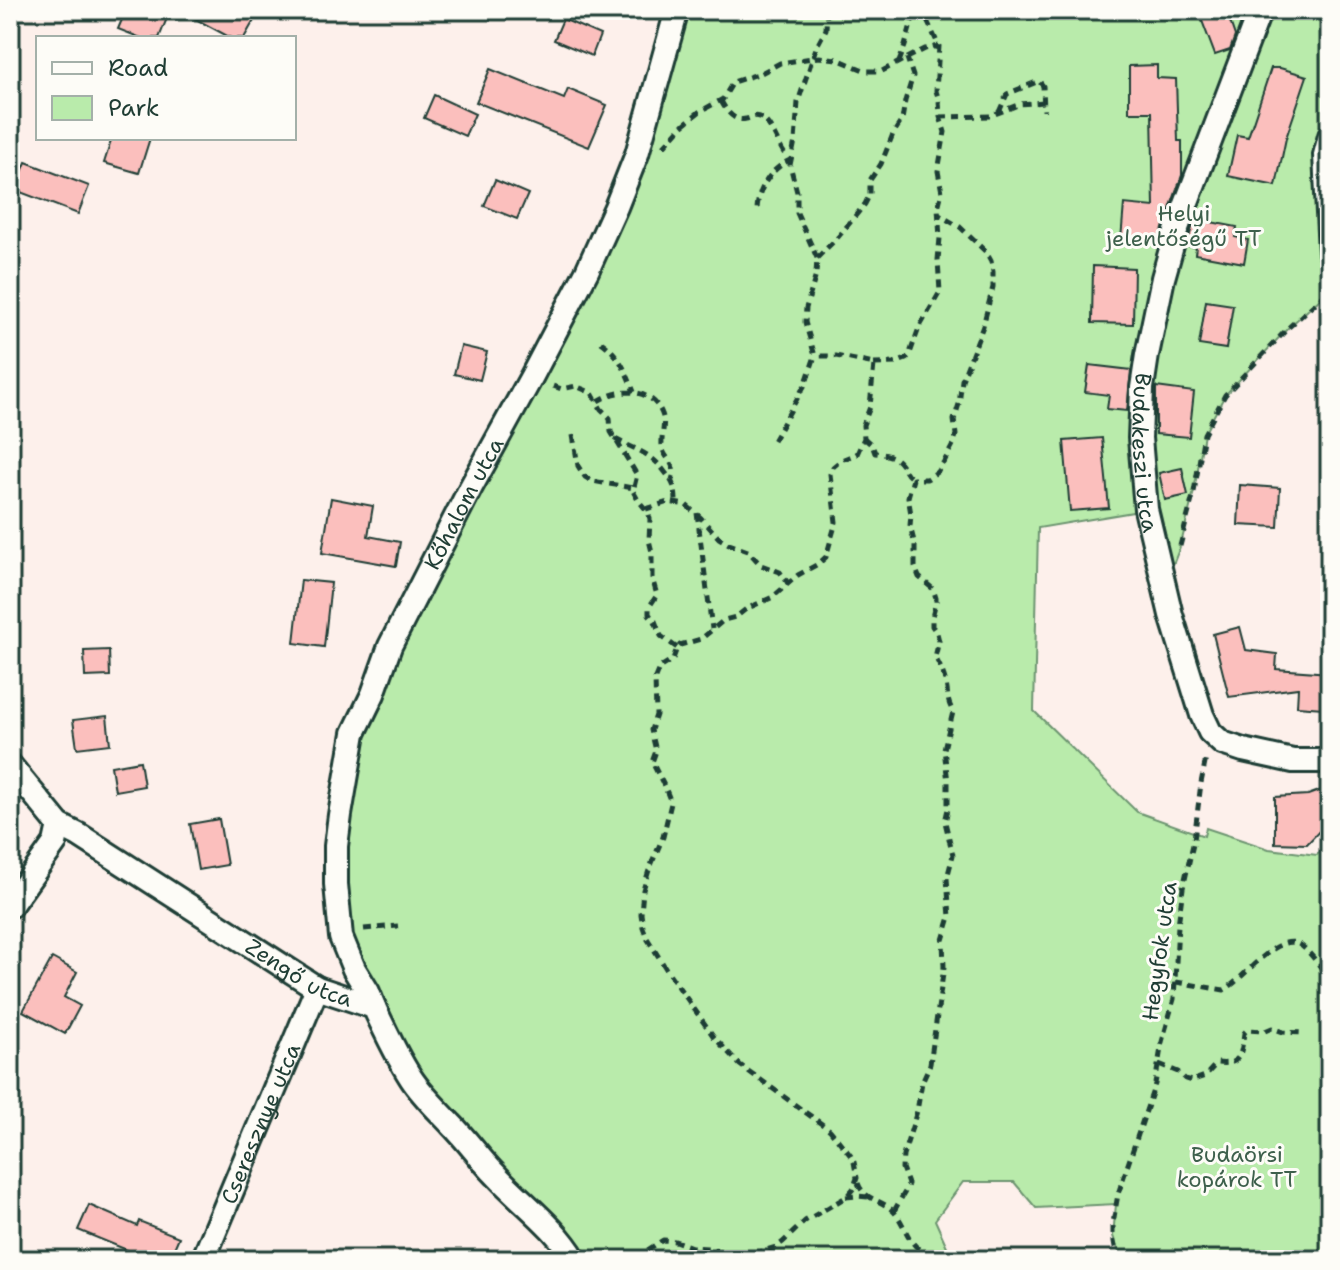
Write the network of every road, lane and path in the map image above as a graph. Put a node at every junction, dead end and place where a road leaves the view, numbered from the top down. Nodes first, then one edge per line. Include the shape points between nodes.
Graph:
1 (677, 10) edge
2 (827, 10) edge
3 (915, 10) edge
4 (922, 10) edge
5 (1260, 10) edge
6 (939, 46) junction
7 (812, 58) junction
8 (907, 58) junction
9 (898, 64) junction
10 (721, 101) junction
11 (1044, 102) junction
12 (1044, 111) dead end
13 (999, 113) junction
14 (940, 117) junction
15 (1330, 136) edge
16 (637, 154) junction
17 (790, 160) junction
18 (757, 211) dead end
19 (939, 215) junction
20 (1330, 252) edge
21 (817, 258) junction
22 (1330, 290) edge
23 (601, 342) dead end
24 (815, 356) junction
25 (874, 364) junction
26 (532, 376) junction
27 (634, 392) junction
28 (598, 401) junction
29 (573, 435) dead end
30 (864, 438) junction
31 (615, 439) junction
32 (773, 441) dead end
33 (866, 453) junction
34 (913, 479) junction
35 (672, 480) junction
36 (633, 488) junction
37 (676, 502) junction
38 (646, 509) junction
39 (697, 513) junction
40 (788, 583) junction
41 (1164, 588) junction
42 (712, 630) junction
43 (677, 648) junction
44 (1215, 738) junction
45 (1330, 761) edge
46 (10, 765) edge
47 (59, 825) junction
48 (10, 906) edge
49 (398, 926) dead end
50 (341, 937) junction
51 (1330, 979) edge
52 (1176, 982) junction
53 (317, 988) junction
54 (374, 1007) junction
55 (1303, 1033) dead end
56 (1159, 1064) junction
57 (857, 1178) junction
58 (846, 1197) junction
59 (869, 1198) junction
60 (894, 1211) junction
61 (203, 1260) edge
62 (575, 1260) edge
63 (638, 1260) edge
64 (933, 1260) edge
65 (1122, 1260) edge

1 - 16 street, Kőhalom utca
2 - 7 path via 826,29
3 - 9 path
4 - 6 path
5 - 41 street, Budakeszi utca via 1177,228 1147,355 1140,438 1146,509
6 - 8 path
6 - 14 path
7 - 9 path via 874,72
7 - 10 path via 780,63 739,79
7 - 17 path via 798,102
8 - 9 path
8 - 21 path via 913,76 902,120 870,180 870,194
10 - 16 path via 699,112 659,149
10 - 17 path via 739,120 761,119
11 - 12 path
11 - 13 path
11 - 13 path via 1042,84 1036,81 1007,94
13 - 14 path
14 - 19 path via 945,132
15 - 20 street via 1325,155
16 - 26 street, Kőhalom utca via 587,271
17 - 18 path via 762,188
17 - 21 path via 797,213
19 - 25 path via 940,292 906,359
19 - 34 path via 986,252 993,287 962,380 954,443 937,472
21 - 24 path via 805,322
22 - 41 path via 1225,395 1204,434 1181,544
23 - 27 path via 621,361
24 - 25 path
24 - 32 path
25 - 30 path
26 - 28 path via 562,389 583,388
26 - 50 street, Kőhalom utca via 390,646 354,733 336,846
27 - 28 path via 617,392
27 - 35 path via 662,413 662,447 673,466
28 - 31 path via 610,418
29 - 36 path via 585,477
30 - 33 path
30 - 33 path via 872,445
31 - 35 path via 648,454
31 - 36 path via 637,475
33 - 34 path via 898,460
33 - 40 path via 833,467 836,522 831,545 826,557
34 - 60 path via 908,497 915,567 936,598 935,657 953,712 944,749 945,822 953,857 930,1064 903,1156 908,1184
35 - 37 path
36 - 38 path
37 - 38 path
37 - 39 path
38 - 43 path via 657,595 648,610 661,636
39 - 40 path via 719,538 748,551
39 - 42 path
40 - 42 path via 773,597
41 - 44 street, Budakeszi utca via 1202,715
42 - 43 path
43 - 57 path via 655,678 652,762 671,803 643,890 643,927 654,952 714,1037 740,1065 830,1130 851,1156
44 - 45 street via 1293,761
44 - 52 path, Hegyfok utca via 1203,772 1183,888
46 - 47 street, Zengő utca
47 - 48 street via 55,843
47 - 53 street, Zengő utca
49 - 50 path
50 - 54 street, Kőhalom utca
51 - 52 path via 1304,948 1285,942 1224,990
52 - 56 path, Hegyfok utca
53 - 54 street, Zengő utca
53 - 61 street, Cseresznye utca
54 - 62 street, Zengő utca via 426,1098
55 - 56 path via 1247,1030 1238,1059 1217,1063 1191,1081
56 - 65 path, Hegyfok utca via 1116,1204 1113,1236
57 - 58 path
57 - 59 path
58 - 59 path
58 - 63 path via 765,1251 731,1255 669,1240
59 - 60 path
60 - 64 path via 916,1247

